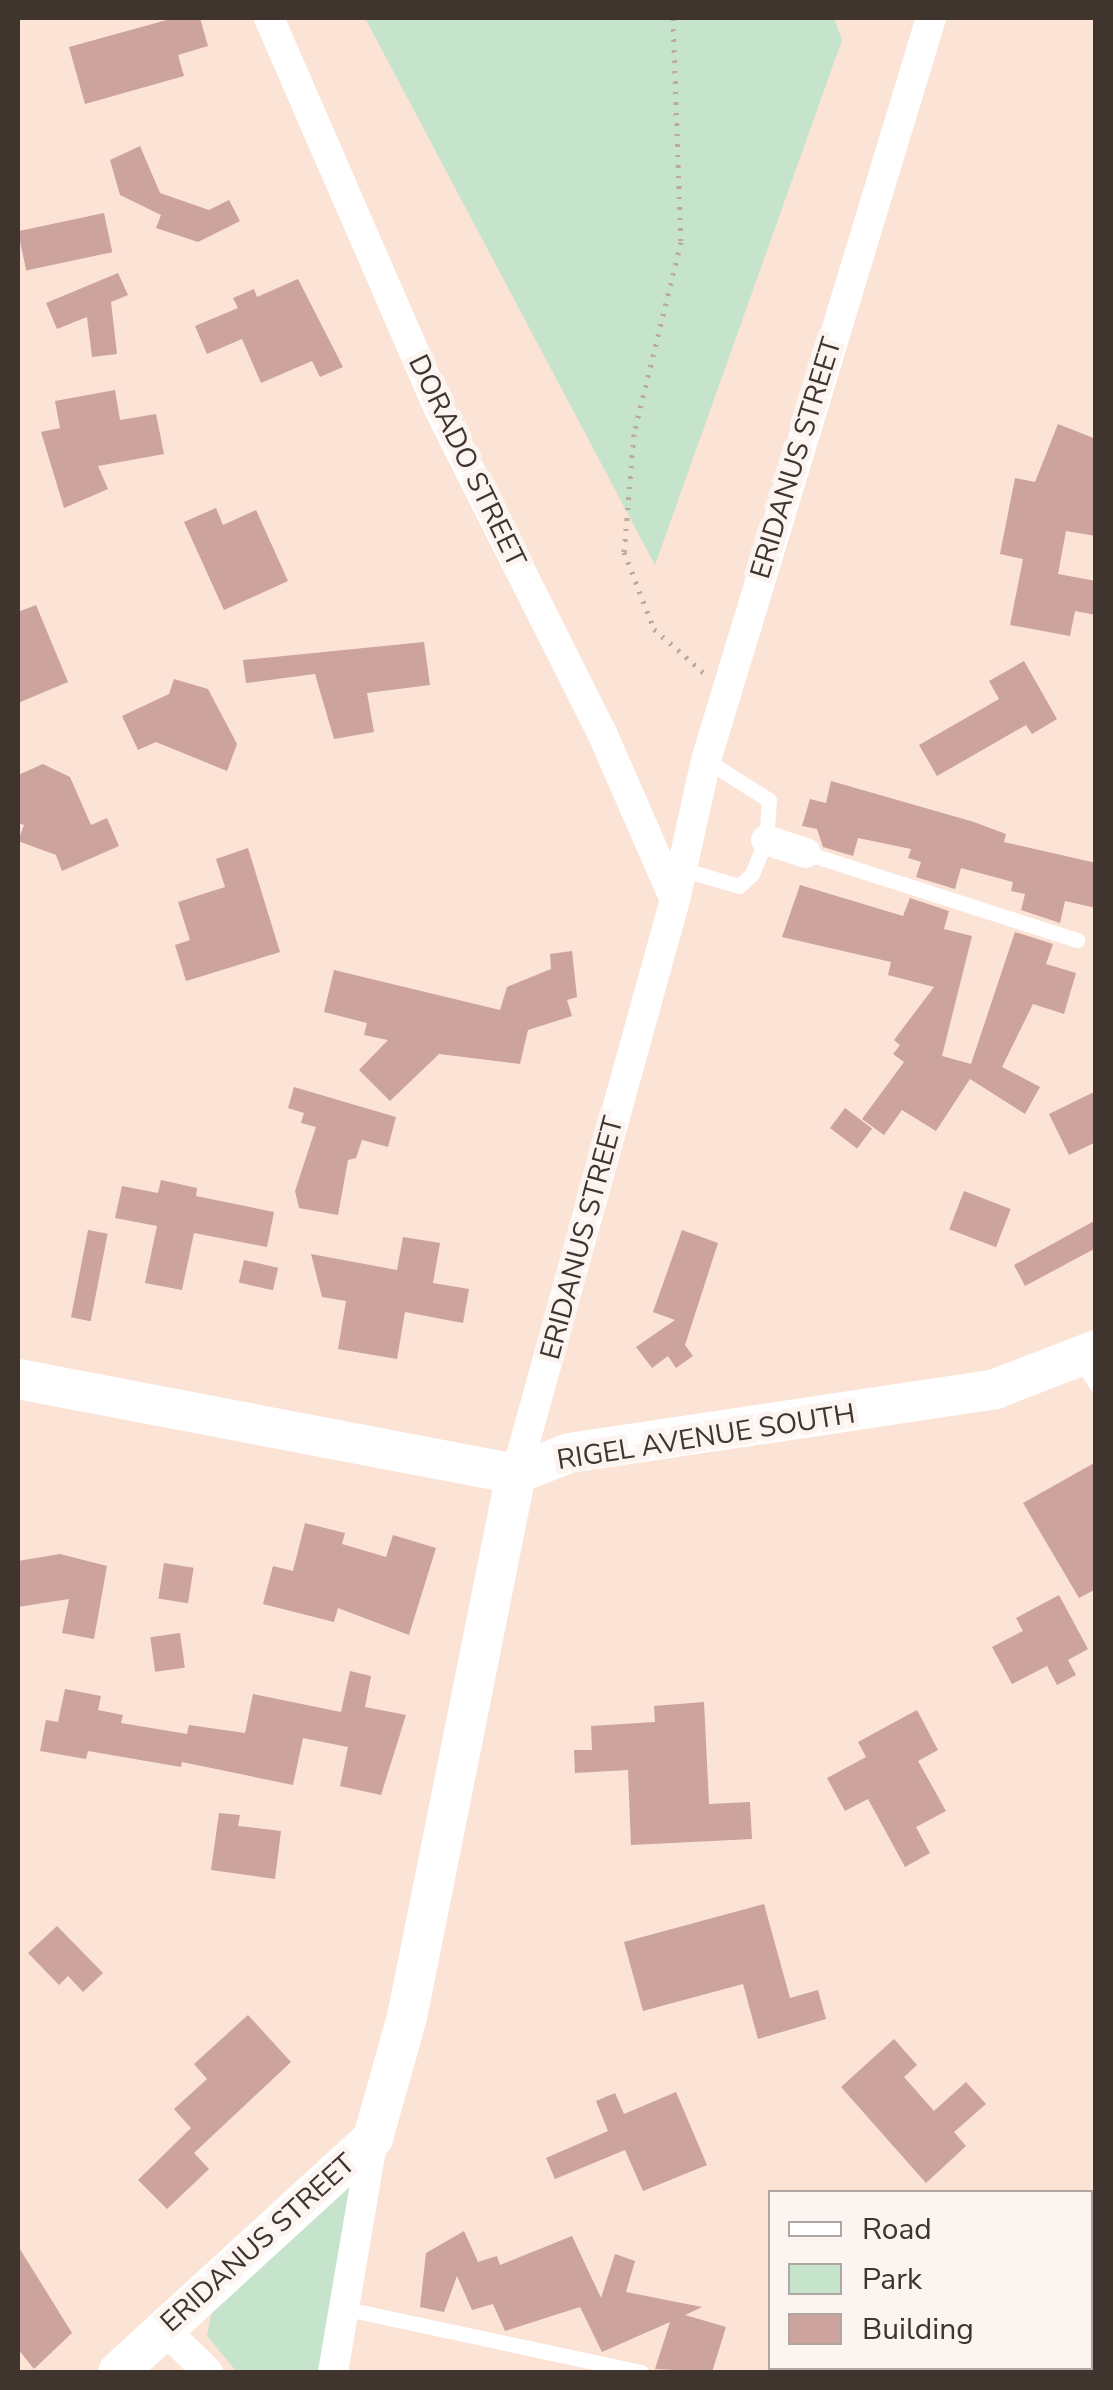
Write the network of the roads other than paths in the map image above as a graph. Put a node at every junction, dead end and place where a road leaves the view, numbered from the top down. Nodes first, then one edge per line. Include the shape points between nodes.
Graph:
1 (269, 18) edge
2 (931, 18) edge
3 (706, 760) junction
4 (766, 840) junction
5 (806, 853) joint
6 (680, 868) junction
7 (675, 900) junction
8 (1077, 940) dead end
9 (1090, 1365) edge
10 (18, 1378) edge
11 (516, 1474) junction
12 (373, 2138) junction
13 (342, 2308) junction
14 (163, 2328) junction
15 (118, 2372) edge
16 (208, 2372) edge
17 (333, 2372) edge
18 (641, 2372) edge

1 - 7 street, DORADO STREET via 439,409 602,733
2 - 3 street, ERIDANUS STREET
3 - 4 lane via 770,800
3 - 6 street, ERIDANUS STREET
4 - 5 street
4 - 6 lane via 752,874 739,886
5 - 8 lane
6 - 7 street, ERIDANUS STREET
7 - 11 street, ERIDANUS STREET
9 - 11 main road, RIGEL AVENUE SOUTH via 995,1389 569,1453
10 - 11 main road
11 - 12 main road, ERIDANUS STREET via 407,2018
12 - 13 street
12 - 14 main road, ERIDANUS STREET
13 - 17 street
13 - 18 lane
14 - 15 main road, ERIDANUS STREET
14 - 16 street

